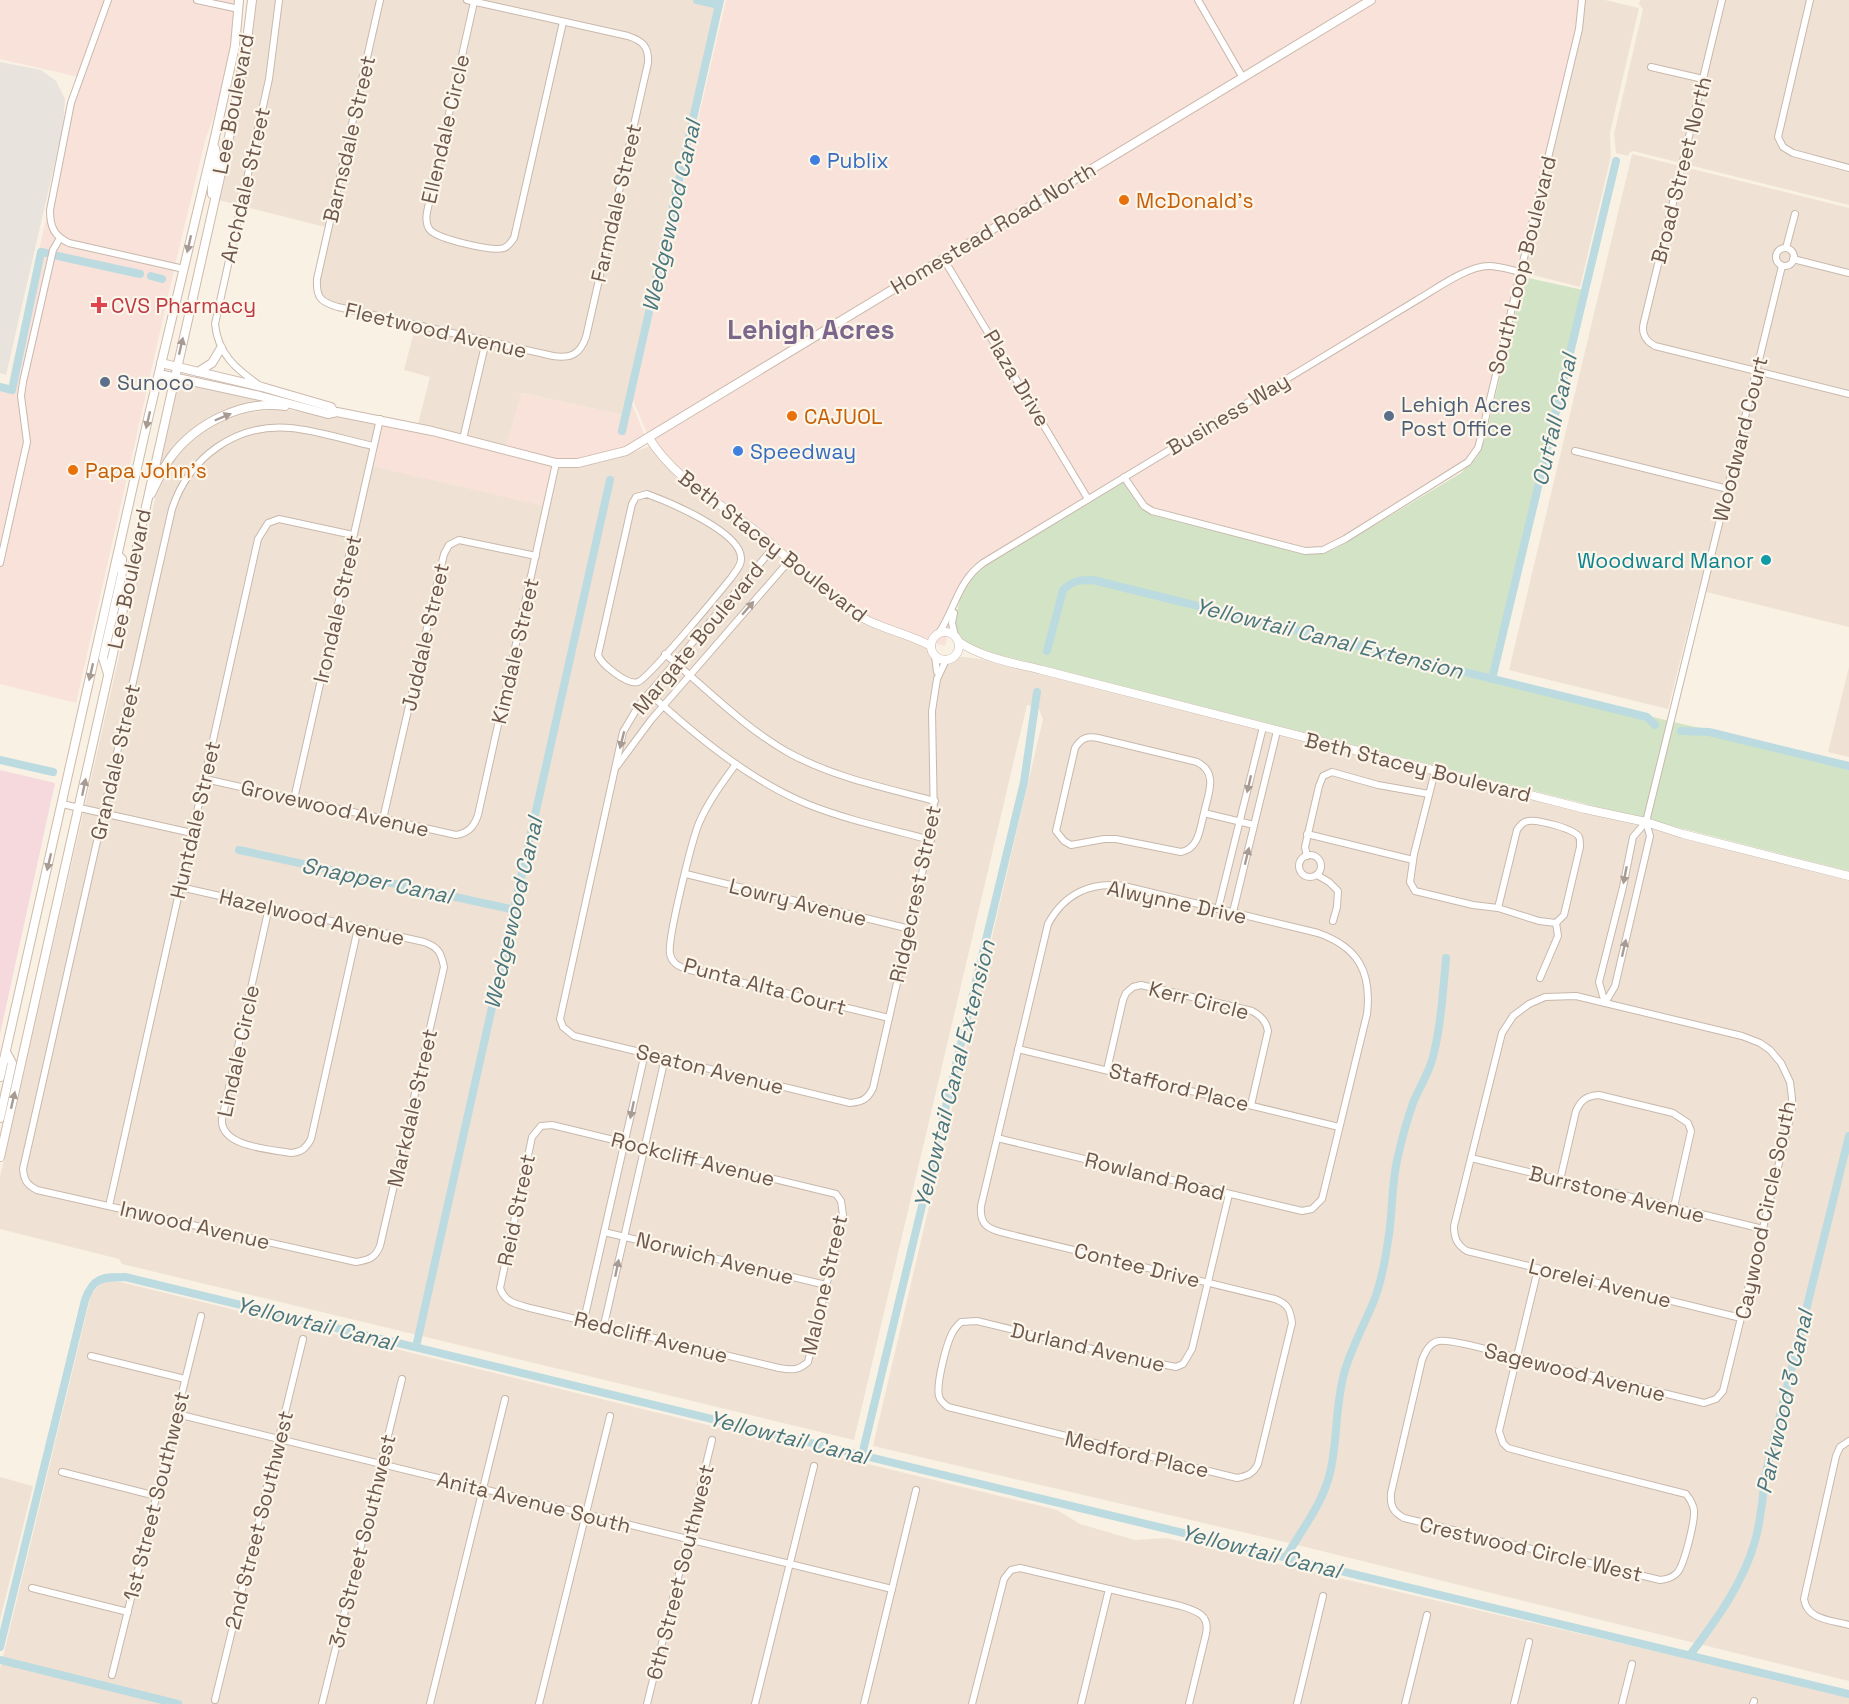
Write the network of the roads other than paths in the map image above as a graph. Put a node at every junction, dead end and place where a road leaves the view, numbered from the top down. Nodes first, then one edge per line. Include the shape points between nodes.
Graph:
1 (108, 0) edge
2 (197, 0) edge
3 (252, 0) edge
4 (279, 0) edge
5 (380, 0) edge
6 (1198, 0) edge
7 (1371, 0) edge
8 (1581, 0) edge
9 (1722, 0) edge
10 (1810, 0) edge
11 (470, 1) edge
12 (239, 4) edge
13 (251, 10) junction
14 (563, 22) junction
15 (1651, 67) dead end
16 (1243, 78) junction
17 (1702, 79) junction
18 (213, 147) junction
19 (1849, 168) edge
20 (213, 200) junction
21 (1795, 214) dead end
22 (60, 238) junction
23 (1786, 248) junction
24 (943, 258) junction
25 (1793, 259) junction
26 (1782, 266) junction
27 (184, 269) junction
28 (1521, 272) junction
29 (1849, 273) edge
30 (317, 279) joint
31 (486, 341) junction
32 (220, 348) junction
33 (573, 356) joint
34 (161, 363) junction
35 (176, 367) junction
36 (1757, 371) junction
37 (198, 372) junction
38 (159, 374) junction
39 (174, 378) junction
40 (262, 387) junction
41 (1849, 394) edge
42 (303, 407) junction
43 (334, 412) junction
44 (380, 419) junction
45 (649, 438) junction
46 (464, 440) junction
47 (373, 446) junction
48 (1575, 451) dead end
49 (556, 463) junction
50 (1124, 477) junction
51 (1728, 489) junction
52 (1088, 499) junction
53 (141, 526) junction
54 (353, 535) junction
55 (774, 547) junction
56 (118, 554) junction
57 (536, 556) junction
58 (790, 560) junction
59 (0, 563) edge
60 (731, 578) junction
61 (742, 586) junction
62 (956, 600) junction
63 (937, 634) junction
64 (910, 637) junction
65 (957, 639) junction
66 (931, 646) junction
67 (665, 654) junction
68 (956, 654) junction
69 (935, 656) junction
70 (988, 656) junction
71 (946, 660) junction
72 (675, 663) junction
73 (109, 674) junction
74 (689, 675) junction
75 (937, 679) junction
76 (649, 693) junction
77 (664, 706) junction
78 (1263, 727) junction
79 (1277, 731) junction
80 (736, 764) junction
81 (617, 767) junction
82 (1435, 771) junction
83 (205, 779) junction
84 (1429, 794) junction
85 (294, 799) junction
86 (935, 801) junction
87 (62, 804) junction
88 (79, 808) junction
89 (103, 813) junction
90 (1204, 813) junction
91 (383, 819) junction
92 (1241, 822) junction
93 (1646, 822) junction
94 (1254, 825) junction
95 (192, 833) junction
96 (465, 834) joint
97 (1307, 834) junction
98 (931, 840) junction
99 (1306, 856) junction
100 (1413, 860) junction
101 (686, 874) junction
102 (1317, 876) junction
103 (1849, 876) edge
104 (180, 887) junction
105 (269, 907) junction
106 (1498, 908) junction
107 (1218, 909) junction
108 (1233, 912) junction
109 (1333, 921) dead end
110 (1556, 923) junction
111 (358, 928) junction
112 (910, 929) junction
113 (441, 953) joint
114 (1540, 978) dead end
115 (1605, 1003) junction
116 (889, 1018) junction
117 (563, 1027) joint
118 (1018, 1049) junction
119 (6, 1052) junction
120 (645, 1053) junction
121 (665, 1058) junction
122 (1107, 1070) junction
123 (0, 1077) edge
124 (861, 1102) joint
125 (1251, 1105) junction
126 (0, 1118) edge
127 (0, 1123) edge
128 (541, 1126) joint
129 (1339, 1127) junction
130 (4, 1138) junction
131 (997, 1138) junction
132 (626, 1143) junction
133 (644, 1147) junction
134 (0, 1157) edge
135 (1471, 1158) junction
136 (24, 1180) joint
137 (1560, 1180) junction
138 (1229, 1194) junction
139 (842, 1201) joint
140 (109, 1206) junction
141 (1674, 1207) junction
142 (1312, 1209) joint
143 (983, 1223) joint
144 (1763, 1229) junction
145 (604, 1232) junction
146 (623, 1236) junction
147 (1459, 1246) joint
148 (369, 1260) joint
149 (1538, 1269) junction
150 (1208, 1282) junction
151 (826, 1285) junction
152 (502, 1296) joint
153 (1290, 1309) joint
154 (201, 1316) dead end
155 (1741, 1318) junction
156 (584, 1320) junction
157 (961, 1322) joint
158 (604, 1325) junction
159 (303, 1339) dead end
160 (91, 1356) dead end
161 (1517, 1358) junction
162 (802, 1367) joint
163 (185, 1378) junction
164 (402, 1379) dead end
165 (505, 1399) dead end
166 (1716, 1399) joint
167 (177, 1414) junction
168 (610, 1416) dead end
169 (279, 1439) junction
170 (712, 1440) dead end
171 (1848, 1442) edge
172 (381, 1464) junction
173 (814, 1466) dead end
174 (62, 1472) dead end
175 (483, 1489) junction
176 (916, 1490) dead end
177 (156, 1496) junction
178 (1395, 1513) joint
179 (586, 1514) junction
180 (688, 1539) junction
181 (790, 1564) junction
182 (32, 1588) dead end
183 (1109, 1588) junction
184 (892, 1589) junction
185 (1323, 1596) dead end
186 (128, 1612) junction
187 (1427, 1615) dead end
188 (1849, 1625) edge
189 (1529, 1642) dead end
190 (1632, 1664) dead end
191 (112, 1675) dead end
192 (214, 1700) dead end
193 (322, 1704) edge
194 (430, 1704) edge
195 (539, 1704) edge
196 (647, 1704) edge
197 (755, 1704) edge
198 (864, 1704) edge
199 (972, 1704) edge
200 (1081, 1704) edge
201 (1189, 1704) edge
202 (1297, 1704) edge
203 (1405, 1704) edge
204 (1514, 1704) edge
205 (1622, 1704) edge

1 - 22 street via 71,103 50,210 50,222
2 - 12 street
3 - 13 main road, Lee Boulevard
4 - 32 street, Archdale Street via 268,79 215,324
5 - 30 street, Barnsdale Street
6 - 16 street
7 - 16 main road, Homestead Road North
8 - 28 street, South Loop Boulevard via 1579,29
9 - 17 street, Broad Street North
10 - 19 street via 1778,137 1783,147 1793,153
11 - 14 street
11 - 14 street, Ellendale Circle via 426,220 429,230 437,236 459,242 502,249 514,238
12 - 13 main road
12 - 18 main road, Lee Boulevard via 235,46
13 - 20 main road, Lee Boulevard via 241,78
14 - 33 street, Farmdale Street via 638,39 648,53 586,337
15 - 17 street
16 - 24 main road, Homestead Road North
17 - 36 street, Broad Street North via 1642,327 1654,346
18 - 20 main road
18 -> 27 main road, Lee Boulevard
35 -> 20 main road, Lee Boulevard
21 - 23 street
22 - 27 street via 78,246
22 - 59 street via 53,250 23,382 27,442
23 - 25 street via 1793,253
23 - 26 street via 1775,256
24 - 45 main road, Homestead Road North
24 - 52 street, Plaza Drive
25 - 26 street
25 - 29 street
26 - 36 street, Woodward Court
27 - 34 main road, Lee Boulevard
28 - 50 street, Business Way via 1490,266 1464,274
28 - 50 street, South Loop Boulevard via 1474,455 1458,470 1333,546 1305,550 1161,514 1144,506
30 - 31 street, Fleetwood Avenue via 316,291 330,305
31 - 33 street, Fleetwood Avenue via 564,358
31 - 46 street
32 - 37 main road via 212,363
32 - 40 street
34 - 35 main road, Homestead Road North
34 - 38 main road, Lee Boulevard
35 - 37 main road, Homestead Road North
35 - 39 main road, Lee Boulevard
36 - 41 street
36 - 51 street, Woodward Court
37 - 40 main road, Homestead Road North
38 - 39 main road, Homestead Road North
38 -> 56 main road, Lee Boulevard
39 - 42 main road, Homestead Road North
39 - 53 main road, Lee Boulevard
40 - 43 main road, Homestead Road North via 331,407
42 - 43 main road, Homestead Road North
53 -> 42 main road via 165,467 200,428 244,409
43 - 44 main road, Homestead Road North
44 - 46 main road, Homestead Road North
44 - 47 street, Irondale Street
45 - 49 main road, Homestead Road North via 598,460
45 - 55 street, Beth Stacey Boulevard via 680,476 741,518
46 - 49 main road, Homestead Road North
47 - 54 street, Irondale Street
47 - 89 street, Grandale Street via 293,428 255,429 219,445 190,471 172,509
48 - 51 street
49 - 57 street, Kimdale Street
50 - 52 street, Business Way
51 - 93 street, Woodward Court
52 - 62 street, Business Way via 975,569 961,586
53 - 73 main road, Lee Boulevard
54 - 83 street, Huntdale Street via 279,519 268,523 261,532
54 - 85 street, Irondale Street
55 - 58 street, Beth Stacey Boulevard
55 - 61 street, Margate Boulevard
56 - 73 main road via 122,573 103,658
56 -> 87 main road, Lee Boulevard
57 - 91 street, Juddale Street via 459,540 449,545
57 - 96 street, Kimdale Street via 478,815
58 - 64 street, Beth Stacey Boulevard via 852,611
74 -> 58 street, Margate Boulevard
60 - 61 street
60 - 67 street
60 - 67 street via 742,557 732,539 668,502 647,494 635,498 598,657 635,683
61 - 72 street, Margate Boulevard
62 - 63 street, Business Way via 950,617
62 - 65 street, Business Way via 952,623
63 - 64 street, Beth Stacey Boulevard
63 - 65 street via 948,632
63 - 66 street
64 - 66 street, Beth Stacey Boulevard
65 - 68 street
65 - 70 street, Beth Stacey Boulevard
66 - 69 street
67 - 72 street
68 - 70 street, Beth Stacey Boulevard
68 - 71 street
69 - 71 street
69 - 75 street, Ridgecrest Street
70 - 78 street, Beth Stacey Boulevard
71 - 75 street, Ridgecrest Street
72 - 74 street
72 - 76 street, Margate Boulevard
88 -> 73 main road, Lee Boulevard
74 - 77 street, Margate Boulevard
74 - 86 street via 753,729 796,756 842,776
75 - 86 street, Ridgecrest Street via 931,728
76 - 77 street
76 -> 81 street, Margate Boulevard via 623,732
77 - 80 street
77 - 81 street, Margate Boulevard
78 - 79 street, Beth Stacey Boulevard
78 -> 92 street
79 - 82 street, Beth Stacey Boulevard
79 - 94 street
80 - 98 street via 807,804
80 - 101 street, Punta Alta Court via 699,823
81 - 117 street, Margate Boulevard via 568,977 560,1019
82 - 84 street
82 - 93 street, Beth Stacey Boulevard
83 - 85 street, Grovewood Avenue
83 - 95 street, Huntdale Street
84 - 97 street via 1332,772 1323,776
84 - 100 street
85 - 91 street, Grovewood Avenue
86 - 98 street, Ridgecrest Street
87 - 88 street
87 -> 119 main road, Lee Boulevard
88 - 89 street
130 -> 88 main road, Lee Boulevard
89 - 95 street
89 - 136 street, Grandale Street via 23,1169
90 - 90 street via 1196,842 1187,852 1116,839 1071,844 1056,831 1075,748 1087,737 1206,767 1210,778
90 - 92 street
91 - 96 street, Grovewood Avenue
92 - 94 street
92 - 107 street
93 - 103 street, Beth Stacey Boulevard
115 -> 93 street via 1615,986 1650,836
93 -> 115 street via 1633,837 1599,982
108 -> 94 street
95 - 104 street, Huntdale Street
97 - 99 street
97 - 100 street
98 - 112 street, Ridgecrest Street
99 - 102 street via 1319,860 1321,870
99 - 102 street via 1299,864 1300,872 1306,877
100 - 106 street via 1410,882 1415,891
101 - 112 street, Lowry Avenue
101 - 116 street, Punta Alta Court via 669,951 678,966
102 - 109 street via 1338,891
104 - 105 street, Hazelwood Avenue
104 - 140 street, Huntdale Street
105 - 111 street, Hazelwood Avenue
105 - 111 street, Lindale Circle via 221,1127 225,1134 240,1142 291,1153 307,1147
106 - 110 street
106 - 110 street via 1522,823 1530,820 1565,828 1580,838 1580,847 1564,915
107 - 108 street, Alwynne Drive
107 - 118 street, Alwynne Drive via 1113,885 1094,886 1072,895 1048,924
108 - 129 street, Alwynne Drive via 1331,937 1350,951 1365,973 1367,1014
110 - 114 street via 1558,936
111 - 113 street, Hazelwood Avenue via 424,942
112 - 116 street, Ridgecrest Street
113 - 148 street, Markdale Street via 444,967 380,1246
115 - 135 street, Caywood Circle South via 1555,996 1536,999 1514,1016 1502,1033 1495,1056
115 - 144 street, Caywood Circle South via 1742,1036 1760,1043 1777,1057 1790,1082 1792,1110
116 - 124 street, Ridgecrest Street via 873,1088
117 - 120 street, Seaton Avenue via 574,1036
118 - 122 street, Stafford Place
118 - 131 street, Alwynne Drive
119 - 123 main road, Lee Boulevard
119 - 126 main road via 12,1063
120 - 121 street, Seaton Avenue
120 -> 132 street
121 - 124 street, Seaton Avenue via 850,1103
121 - 133 street
122 - 125 street, Stafford Place
122 - 125 street, Kerr Circle via 1126,993 1142,985 1159,988 1259,1014 1268,1031
125 - 129 street, Stafford Place
127 - 130 main road
128 - 132 street, Rockcliff Avenue via 552,1125
128 - 152 street, Reid Street via 532,1137 503,1269
129 - 142 street, Alwynne Drive via 1322,1199
130 - 134 main road, Lee Boulevard
131 - 138 street, Rowland Road
131 - 143 street, Alwynne Drive via 981,1206
132 - 133 street, Rockcliff Avenue
132 - 145 street
133 - 139 street, Rockcliff Avenue via 822,1190 836,1194
133 - 146 street
135 - 137 street, Burrstone Avenue
135 - 147 street, Caywood Circle South via 1454,1226
136 - 140 street, Inwood Avenue via 37,1190
137 - 141 street, Burrstone Avenue
137 - 141 street via 1576,1111 1589,1096 1599,1095 1673,1113 1688,1123 1691,1131
138 - 142 street, Rowland Road via 1302,1211
138 - 150 street, Durland Avenue
139 - 151 street, Malone Street via 843,1215
140 - 148 street, Inwood Avenue via 356,1262
141 - 144 street, Burrstone Avenue
143 - 150 street, Contee Drive via 1012,1235
144 - 155 street, Caywood Circle South
145 - 146 street, Norwich Avenue
145 - 156 street
146 - 151 street, Norwich Avenue
158 -> 146 street
147 - 149 street, Lorelei Avenue
149 - 155 street, Lorelei Avenue
149 - 161 street
150 - 153 street, Contee Drive via 1275,1299
150 - 157 street, Durland Avenue via 1192,1349 1183,1364 1176,1367 977,1321
151 - 162 street, Malone Street via 808,1362
152 - 156 street, Redcliff Avenue via 511,1303
153 - 157 street, Medford Place via 1292,1323 1258,1464 1254,1472 1237,1478 948,1407 939,1395 939,1385 953,1331
154 - 163 street, 1st Street Southwest
155 - 166 street, Caywood Circle South via 1723,1391
156 - 158 street, Redcliff Avenue
158 - 162 street, Redcliff Avenue via 779,1368
159 - 169 street, 2nd Street Southwest
160 - 163 street
161 - 166 street, Sagewood Avenue via 1704,1403
161 - 178 street, Sagewood Avenue via 1443,1340 1434,1342 1425,1352 1390,1493
161 - 178 street, Crestwood Circle West via 1499,1431 1503,1443 1508,1448 1686,1494 1694,1516 1676,1575 1660,1580 1426,1524
163 - 167 street, 1st Street Southwest
164 - 172 street, 3rd Street Southwest
165 - 175 street
167 - 169 street, Anita Avenue South
167 - 177 street, 1st Street Southwest
168 - 179 street
169 - 172 street, Anita Avenue South
169 - 192 street, 2nd Street Southwest
170 - 180 street, 6th Street Southwest
171 - 188 street via 1836,1456 1804,1599 1805,1606 1816,1617
172 - 175 street, Anita Avenue South
172 - 193 street, 3rd Street Southwest
173 - 181 street
174 - 177 street
175 - 179 street, Anita Avenue South
175 - 194 street
176 - 184 street
177 - 186 street, 1st Street Southwest
179 - 180 street, Anita Avenue South
179 - 195 street
180 - 181 street, Anita Avenue South
180 - 196 street, 6th Street Southwest
181 - 184 street, Anita Avenue South
181 - 197 street
182 - 186 street
183 - 199 street via 1028,1569 1011,1570 1004,1579
183 - 200 street
183 - 201 street via 1198,1611 1204,1616 1208,1627
184 - 198 street
185 - 202 street
186 - 191 street, 1st Street Southwest
187 - 203 street
189 - 204 street
190 - 205 street

